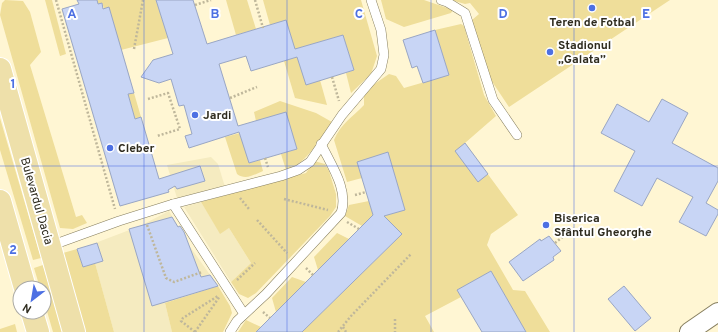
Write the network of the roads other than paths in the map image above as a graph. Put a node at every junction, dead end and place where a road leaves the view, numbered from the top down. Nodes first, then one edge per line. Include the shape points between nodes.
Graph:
1 (372, 0) edge
2 (441, 0) edge
3 (0, 69) edge
4 (517, 134) dead end
5 (321, 144) junction
6 (0, 201) edge
7 (173, 204) junction
8 (50, 246) junction
9 (23, 280) edge
10 (718, 312) edge
11 (244, 314) junction
12 (34, 320) edge
13 (38, 332) edge
14 (74, 332) edge
15 (230, 332) edge
16 (689, 332) edge

1 - 5 lane via 381,30 384,55 381,69 351,103
2 - 4 lane via 465,13 493,100
3 - 8 main road, Bulevardul Dacia
5 - 7 lane via 310,162 298,170 234,190
5 - 11 lane via 342,190 344,203 340,213 266,294
6 - 9 main road
7 - 8 lane
7 - 11 lane via 225,290
8 - 14 main road, Bulevardul Dacia
10 - 16 street
11 - 15 lane
12 - 13 main road

